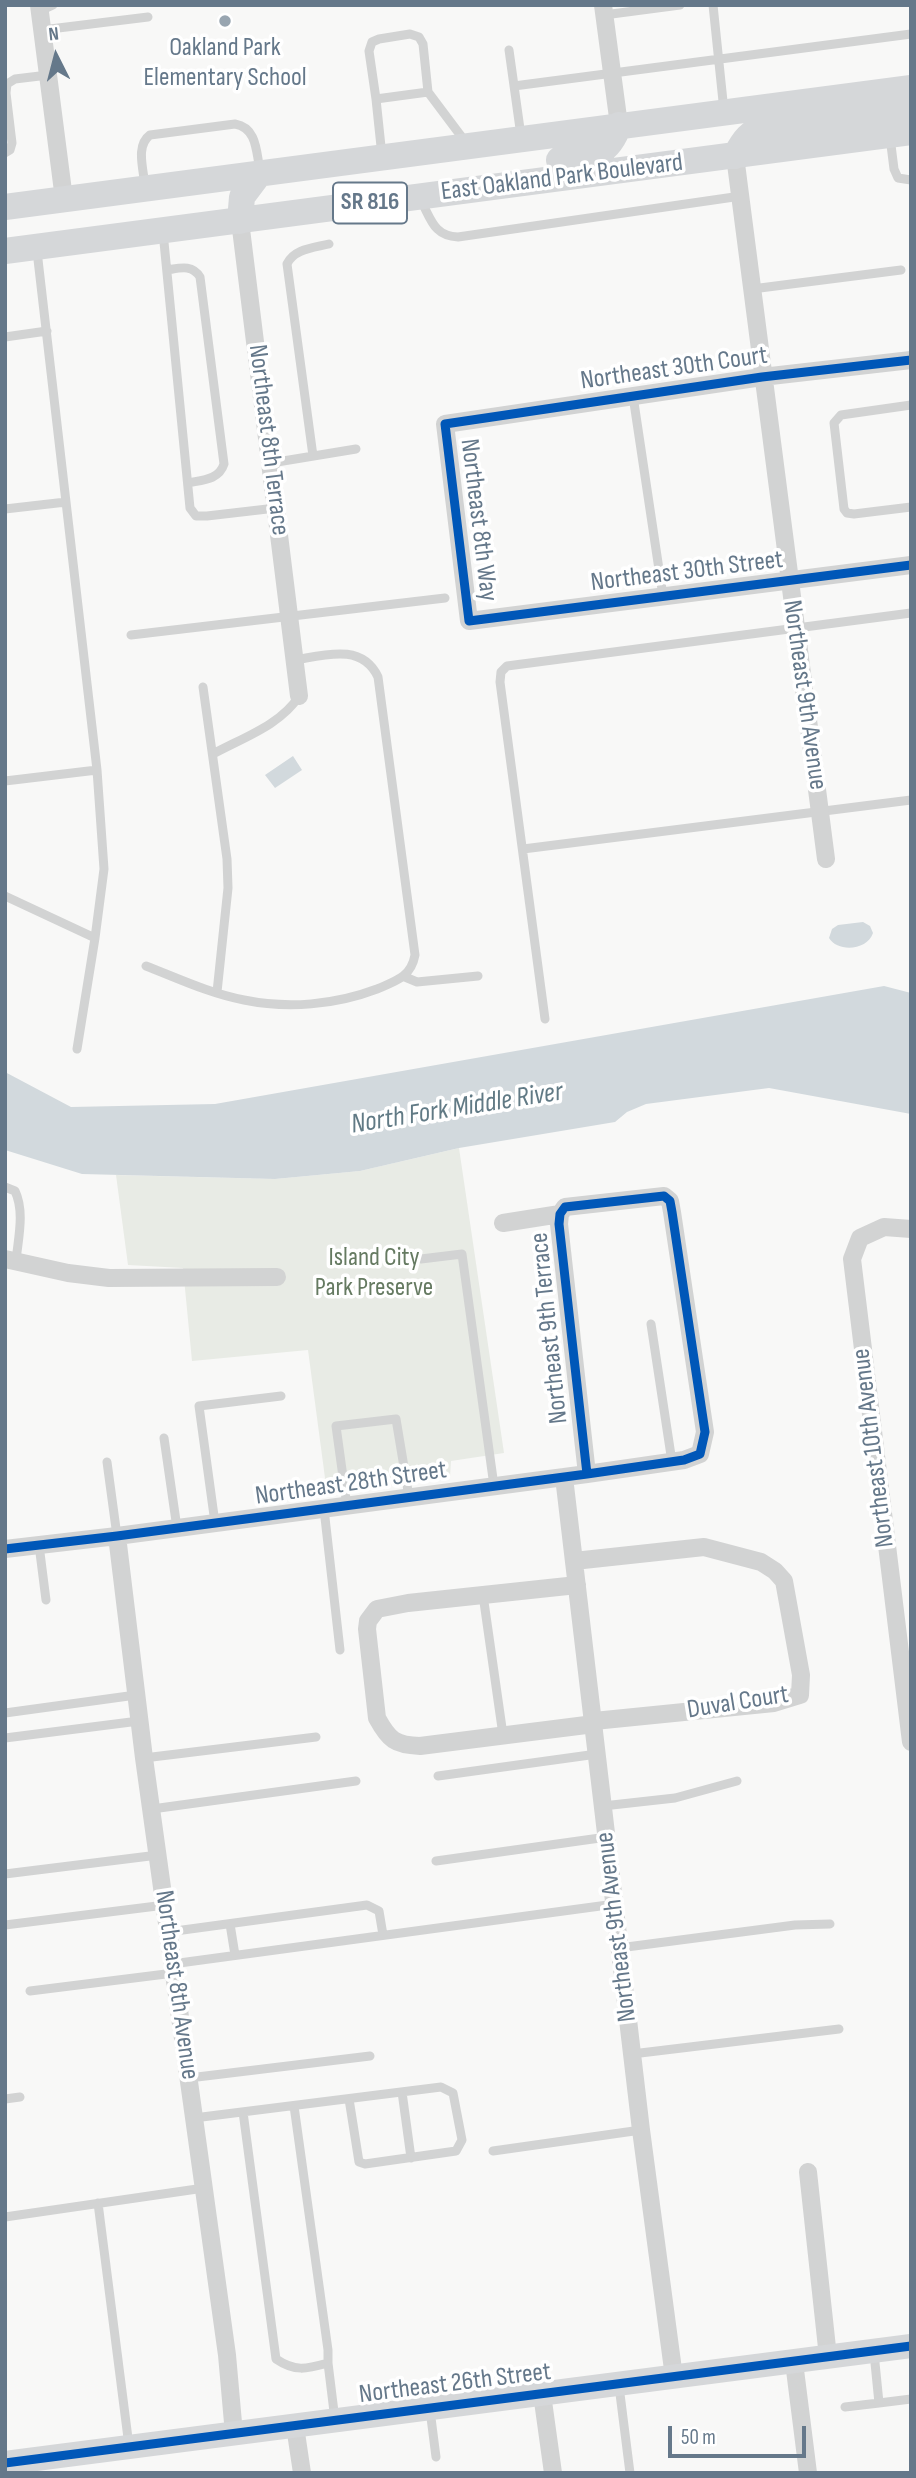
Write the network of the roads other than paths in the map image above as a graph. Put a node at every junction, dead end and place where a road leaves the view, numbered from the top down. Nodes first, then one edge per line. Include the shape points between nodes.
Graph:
1 (680, 5) edge
2 (713, 5) edge
3 (44, 7) edge
4 (603, 10) edge
5 (148, 17) dead end
6 (42, 30) junction
7 (911, 34) edge
8 (509, 50) dead end
9 (719, 59) junction
10 (612, 72) junction
11 (48, 75) junction
12 (514, 86) junction
13 (911, 88) edge
14 (428, 92) junction
15 (376, 99) junction
16 (911, 107) edge
17 (724, 112) junction
18 (619, 125) junction
19 (900, 134) edge
20 (521, 138) junction
21 (468, 145) junction
22 (5, 153) edge
23 (734, 156) junction
24 (382, 157) junction
25 (260, 173) junction
26 (911, 180) edge
27 (154, 187) junction
28 (418, 196) junction
29 (741, 196) junction
30 (64, 199) junction
31 (5, 207) edge
32 (240, 221) junction
33 (163, 231) junction
34 (133, 234) junction
35 (329, 244) dead end
36 (37, 247) junction
37 (5, 251) edge
38 (167, 270) junction
39 (901, 270) dead end
40 (752, 289) junction
41 (47, 331) junction
42 (5, 337) edge
43 (911, 360) edge
44 (762, 377) junction
45 (633, 396) junction
46 (911, 405) edge
47 (445, 424) joint
48 (356, 449) dead end
49 (313, 456) junction
50 (271, 463) junction
51 (188, 483) junction
52 (66, 502) junction
53 (911, 507) edge
54 (277, 508) junction
55 (5, 509) edge
56 (911, 565) edge
57 (789, 580) junction
58 (663, 596) junction
59 (445, 598) dead end
60 (911, 613) edge
61 (289, 617) junction
62 (469, 621) joint
63 (796, 628) junction
64 (131, 635) dead end
65 (295, 660) junction
66 (203, 687) dead end
67 (299, 696) joint
68 (213, 754) junction
69 (97, 770) junction
70 (5, 781) edge
71 (911, 800) edge
72 (820, 811) junction
73 (523, 849) junction
74 (826, 859) dead end
75 (5, 896) edge
76 (95, 938) junction
77 (146, 966) dead end
78 (478, 976) dead end
79 (405, 977) junction
80 (217, 992) junction
81 (545, 1019) dead end
82 (77, 1049) dead end
83 (5, 1187) edge
84 (559, 1214) junction
85 (503, 1223) dead end
86 (911, 1229) edge
87 (421, 1259) dead end
88 (10, 1260) edge
89 (277, 1277) dead end
90 (651, 1324) dead end
91 (281, 1396) dead end
92 (164, 1438) dead end
93 (700, 1454) joint
94 (107, 1462) dead end
95 (672, 1462) junction
96 (587, 1474) junction
97 (564, 1477) junction
98 (494, 1486) junction
99 (409, 1497) junction
100 (347, 1506) junction
101 (324, 1509) junction
102 (215, 1523) junction
103 (177, 1528) junction
104 (117, 1536) junction
105 (39, 1545) junction
106 (5, 1549) edge
107 (574, 1561) junction
108 (577, 1585) junction
109 (483, 1595) junction
110 (46, 1600) dead end
111 (904, 1633) edge
112 (340, 1650) dead end
113 (136, 1695) junction
114 (5, 1713) edge
115 (139, 1721) junction
116 (594, 1722) junction
117 (503, 1735) junction
118 (316, 1737) dead end
119 (5, 1738) edge
120 (911, 1742) edge
121 (597, 1754) junction
122 (144, 1758) junction
123 (438, 1776) dead end
124 (356, 1781) dead end
125 (737, 1781) dead end
126 (603, 1806) junction
127 (152, 1809) junction
128 (607, 1837) junction
129 (158, 1855) junction
130 (436, 1861) dead end
131 (5, 1874) edge
132 (165, 1905) junction
133 (615, 1905) junction
134 (230, 1924) junction
135 (830, 1924) dead end
136 (5, 1925) edge
137 (168, 1933) junction
138 (383, 1935) junction
139 (620, 1948) junction
140 (235, 1955) junction
141 (173, 1968) junction
142 (30, 1991) dead end
143 (839, 2029) dead end
144 (632, 2054) junction
145 (370, 2056) dead end
146 (189, 2078) junction
147 (402, 2092) junction
148 (20, 2097) dead end
149 (5, 2099) edge
150 (349, 2099) junction
151 (294, 2106) junction
152 (243, 2112) junction
153 (194, 2118) junction
154 (641, 2130) junction
155 (493, 2151) dead end
156 (411, 2158) junction
157 (808, 2172) dead end
158 (204, 2188) junction
159 (98, 2203) junction
160 (5, 2217) edge
161 (911, 2346) edge
162 (873, 2351) junction
163 (828, 2357) junction
164 (794, 2362) junction
165 (328, 2363) junction
166 (674, 2377) junction
167 (619, 2384) junction
168 (542, 2394) junction
169 (911, 2399) edge
170 (879, 2403) junction
171 (845, 2407) dead end
172 (429, 2409) junction
173 (335, 2420) junction
174 (295, 2426) junction
175 (234, 2434) junction
176 (129, 2448) junction
177 (436, 2457) dead end
178 (5, 2463) edge
179 (45, 2465) edge
180 (302, 2473) edge
181 (553, 2473) edge
182 (629, 2473) edge
183 (808, 2473) edge

1 - 4 lane
2 - 9 lane
3 - 6 street
4 - 10 street
5 - 6 lane
6 - 11 street
7 - 9 lane
8 - 12 lane
9 - 10 lane
9 - 17 lane
10 - 12 lane
10 - 18 street
11 - 22 lane via 7,84 12,143
11 - 30 street
12 - 20 lane
13 - 17 main road, East Oakland Park Boulevard / SR 816
14 - 15 lane
14 - 15 lane via 423,44 410,34 372,43 369,51
14 - 21 lane
15 - 24 lane
16 - 23 main road via 767,126 747,136
17 - 18 main road, East Oakland Park Boulevard / SR 816
18 - 20 main road, East Oakland Park Boulevard / SR 816
18 - 28 main road via 613,140 595,154 456,174 442,178
19 - 23 main road, East Oakland Park Boulevard / SR 816
19 - 26 lane via 894,169 898,178
20 - 21 main road, East Oakland Park Boulevard / SR 816
21 - 24 main road, East Oakland Park Boulevard / SR 816
23 - 28 main road, East Oakland Park Boulevard / SR 816
23 - 29 street, Northeast 9th Avenue
24 - 25 main road, East Oakland Park Boulevard / SR 816
25 - 27 main road, East Oakland Park Boulevard / SR 816
25 - 27 lane via 253,134 245,126 150,135 141,149
25 - 32 main road via 242,197
27 - 30 main road, East Oakland Park Boulevard / SR 816
27 - 34 main road via 163,207 156,219
28 - 29 lane via 438,232 458,237
28 - 32 main road, East Oakland Park Boulevard / SR 816
29 - 40 street, Northeast 9th Avenue
30 - 31 main road, East Oakland Park Boulevard / SR 816
32 - 33 main road, East Oakland Park Boulevard / SR 816
32 - 50 street, Northeast 8th Terrace
33 - 34 main road, East Oakland Park Boulevard / SR 816
33 - 38 lane
34 - 36 main road, East Oakland Park Boulevard / SR 816
35 - 49 lane via 298,252 287,264
36 - 37 main road, East Oakland Park Boulevard / SR 816
36 - 41 lane
38 - 51 lane
38 - 51 lane via 187,267 200,277 224,464 214,478
39 - 40 lane
40 - 44 street, Northeast 9th Avenue
41 - 42 lane
41 - 52 lane
43 - 44 street, Northeast 30th Court
44 - 45 street, Northeast 30th Court
44 - 57 street, Northeast 9th Avenue
45 - 47 street, Northeast 30th Court
45 - 58 lane
46 - 53 lane via 841,415 834,423 847,513
47 - 62 street, Northeast 8th Way
48 - 49 lane
49 - 50 lane
50 - 54 street, Northeast 8th Terrace
51 - 54 lane via 190,508 196,516
52 - 55 lane
52 - 69 lane
54 - 61 street, Northeast 8th Terrace
56 - 57 street, Northeast 30th Street
57 - 58 street, Northeast 30th Street
57 - 63 street, Northeast 9th Avenue
58 - 62 street, Northeast 30th Street
59 - 61 lane
60 - 63 lane
61 - 64 lane
61 - 65 street, Northeast 8th Terrace
63 - 72 street, Northeast 9th Avenue
63 - 73 lane via 507,666 500,682
65 - 67 street, Northeast 8th Terrace
65 - 79 lane via 359,655 378,677 415,955
66 - 68 lane
67 - 68 lane, Northeast 8th Terrace via 280,718
68 - 80 lane via 228,888
69 - 70 lane
69 - 76 lane via 104,869
71 - 72 lane
72 - 73 lane
72 - 74 street, Northeast 9th Avenue
73 - 81 lane
75 - 76 lane
76 - 82 lane
77 - 80 lane
78 - 79 lane via 417,982
79 - 80 lane via 356,997 313,1005 243,1000
83 - 88 lane via 18,1197 20,1220
84 - 85 street, Northeast 9th Terrace
84 - 93 street, Northeast 9th Terrace via 565,1207 603,1202 655,1196 670,1201 705,1432
84 - 96 street, Northeast 9th Terrace
86 - 111 street, Northeast 10th Avenue via 884,1227 860,1238 852,1259
87 - 98 lane via 462,1254
88 - 89 street via 109,1278
90 - 95 lane
91 - 102 lane via 199,1406
92 - 103 lane
93 - 95 street, Northeast 28th Street
94 - 104 lane
95 - 96 street, Northeast 28th Street
96 - 97 street, Northeast 28th Street
97 - 98 street, Northeast 28th Street
97 - 107 street, Northeast 9th Avenue
98 - 99 street, Northeast 28th Street
99 - 100 street, Northeast 28th Street
99 - 100 lane via 396,1419 336,1426
100 - 101 street, Northeast 28th Street
101 - 102 street, Northeast 28th Street
101 - 112 lane
102 - 103 street, Northeast 28th Street
103 - 104 street, Northeast 28th Street
104 - 105 street, Northeast 28th Street
104 - 113 street, Northeast 8th Avenue
105 - 106 street, Northeast 28th Street
105 - 110 lane
107 - 108 street, Northeast 9th Avenue
107 - 116 street, Duval Court via 704,1547 761,1562 784,1581 801,1675 800,1695 774,1703
108 - 109 street
108 - 116 street, Northeast 9th Avenue
109 - 117 lane
109 - 117 street via 377,1609 367,1629 377,1718 401,1745
111 - 120 street, Northeast 10th Avenue
113 - 114 lane
113 - 115 street, Northeast 8th Avenue
115 - 119 lane
115 - 122 street, Northeast 8th Avenue
116 - 117 street
116 - 121 street, Northeast 9th Avenue
118 - 122 lane
121 - 123 lane
121 - 126 street, Northeast 9th Avenue
122 - 127 street, Northeast 8th Avenue
124 - 127 lane
125 - 126 lane via 675,1798
126 - 128 street, Northeast 9th Avenue
127 - 129 street, Northeast 8th Avenue
128 - 130 lane
128 - 133 street, Northeast 9th Avenue
129 - 131 lane
129 - 132 street, Northeast 8th Avenue
132 - 136 lane
132 - 137 street, Northeast 8th Avenue
133 - 138 lane
133 - 139 street, Northeast 9th Avenue
134 - 137 lane
134 - 138 lane via 366,1905 379,1911
134 - 140 lane
135 - 139 lane
137 - 141 street, Northeast 8th Avenue
138 - 140 lane
139 - 144 street, Northeast 9th Avenue
140 - 141 lane
141 - 142 lane
141 - 146 street, Northeast 8th Avenue
143 - 144 lane
144 - 154 street, Northeast 9th Avenue
145 - 146 lane
146 - 153 street, Northeast 8th Avenue
147 - 150 lane
147 - 156 lane
147 - 156 lane via 441,2087 453,2093 462,2140 456,2151
148 - 149 lane
150 - 151 lane
150 - 156 lane via 359,2162
151 - 152 lane
151 - 165 lane
152 - 153 lane
152 - 165 lane via 276,2359 290,2369
153 - 158 street, Northeast 8th Avenue
154 - 155 lane
154 - 166 street, Northeast 9th Avenue
157 - 163 street
158 - 159 lane
158 - 175 street, Northeast 8th Avenue via 228,2355
159 - 160 lane
159 - 176 lane
161 - 162 street, Northeast 26th Street
162 - 163 street, Northeast 26th Street
162 - 170 lane
163 - 164 street, Northeast 26th Street
164 - 166 street, Northeast 26th Street
164 - 183 street
165 - 173 lane
166 - 167 street, Northeast 26th Street
167 - 168 street, Northeast 26th Street
167 - 182 lane
168 - 172 street, Northeast 26th Street
168 - 181 street
169 - 170 lane
170 - 171 lane
172 - 173 street, Northeast 26th Street
172 - 177 lane
173 - 174 street, Northeast 26th Street
174 - 175 street, Northeast 26th Street
174 - 180 street
175 - 176 street, Northeast 26th Street
176 - 179 street, Northeast 26th Street
178 - 179 street, Northeast 26th Street

